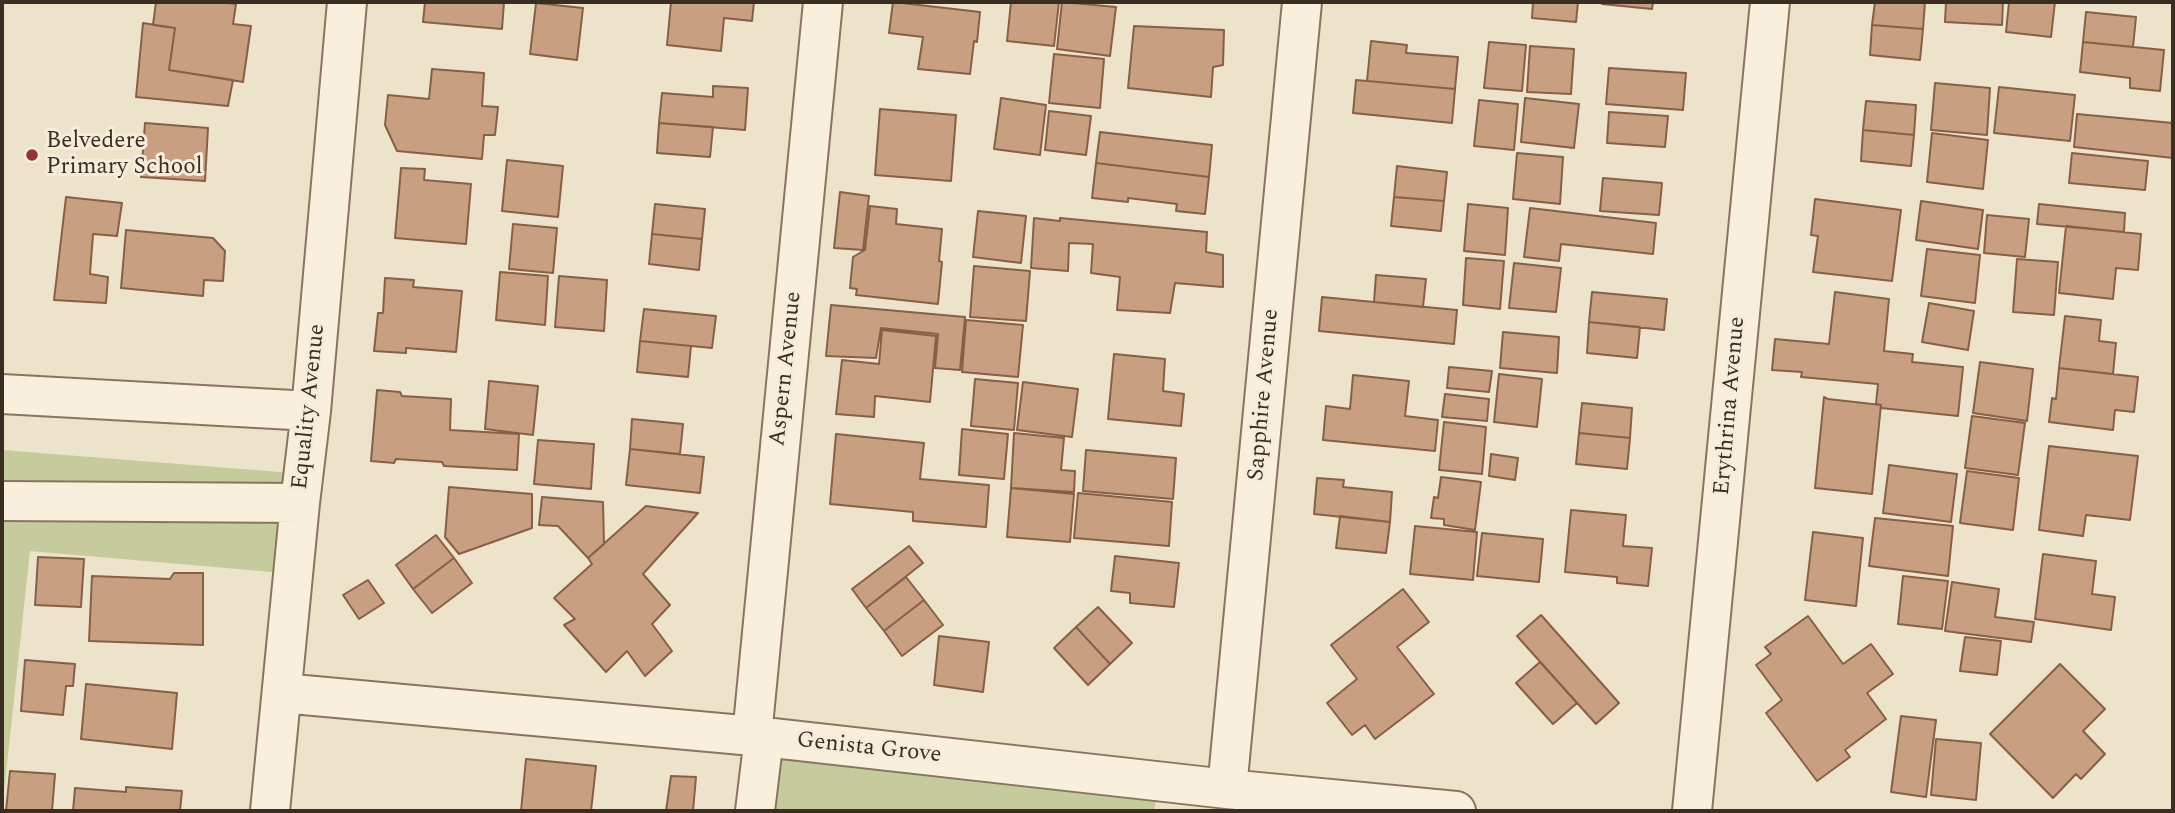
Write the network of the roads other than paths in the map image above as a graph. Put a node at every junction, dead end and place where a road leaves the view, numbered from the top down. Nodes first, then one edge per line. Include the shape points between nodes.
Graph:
1 (347, 2) edge
2 (823, 2) edge
3 (1302, 2) edge
4 (1770, 2) edge
5 (2, 394) edge
6 (311, 411) junction
7 (2, 501) edge
8 (300, 503) junction
9 (282, 694) junction
10 (758, 737) junction
11 (1227, 789) junction
12 (270, 811) edge
13 (755, 811) edge
14 (1457, 811) edge
15 (1692, 811) edge

1 - 6 street, Equality Avenue
2 - 10 street, Aspern Avenue
3 - 11 street, Sapphire Avenue
4 - 15 street, Erythrina Avenue
5 - 6 street
6 - 8 street, Equality Avenue
7 - 8 street
8 - 9 street, Equality Avenue
9 - 10 street, Genista Grove
9 - 12 street, Equality Avenue
10 - 11 street, Genista Grove
10 - 13 street, Aspern Avenue
11 - 14 street, Genista Grove

